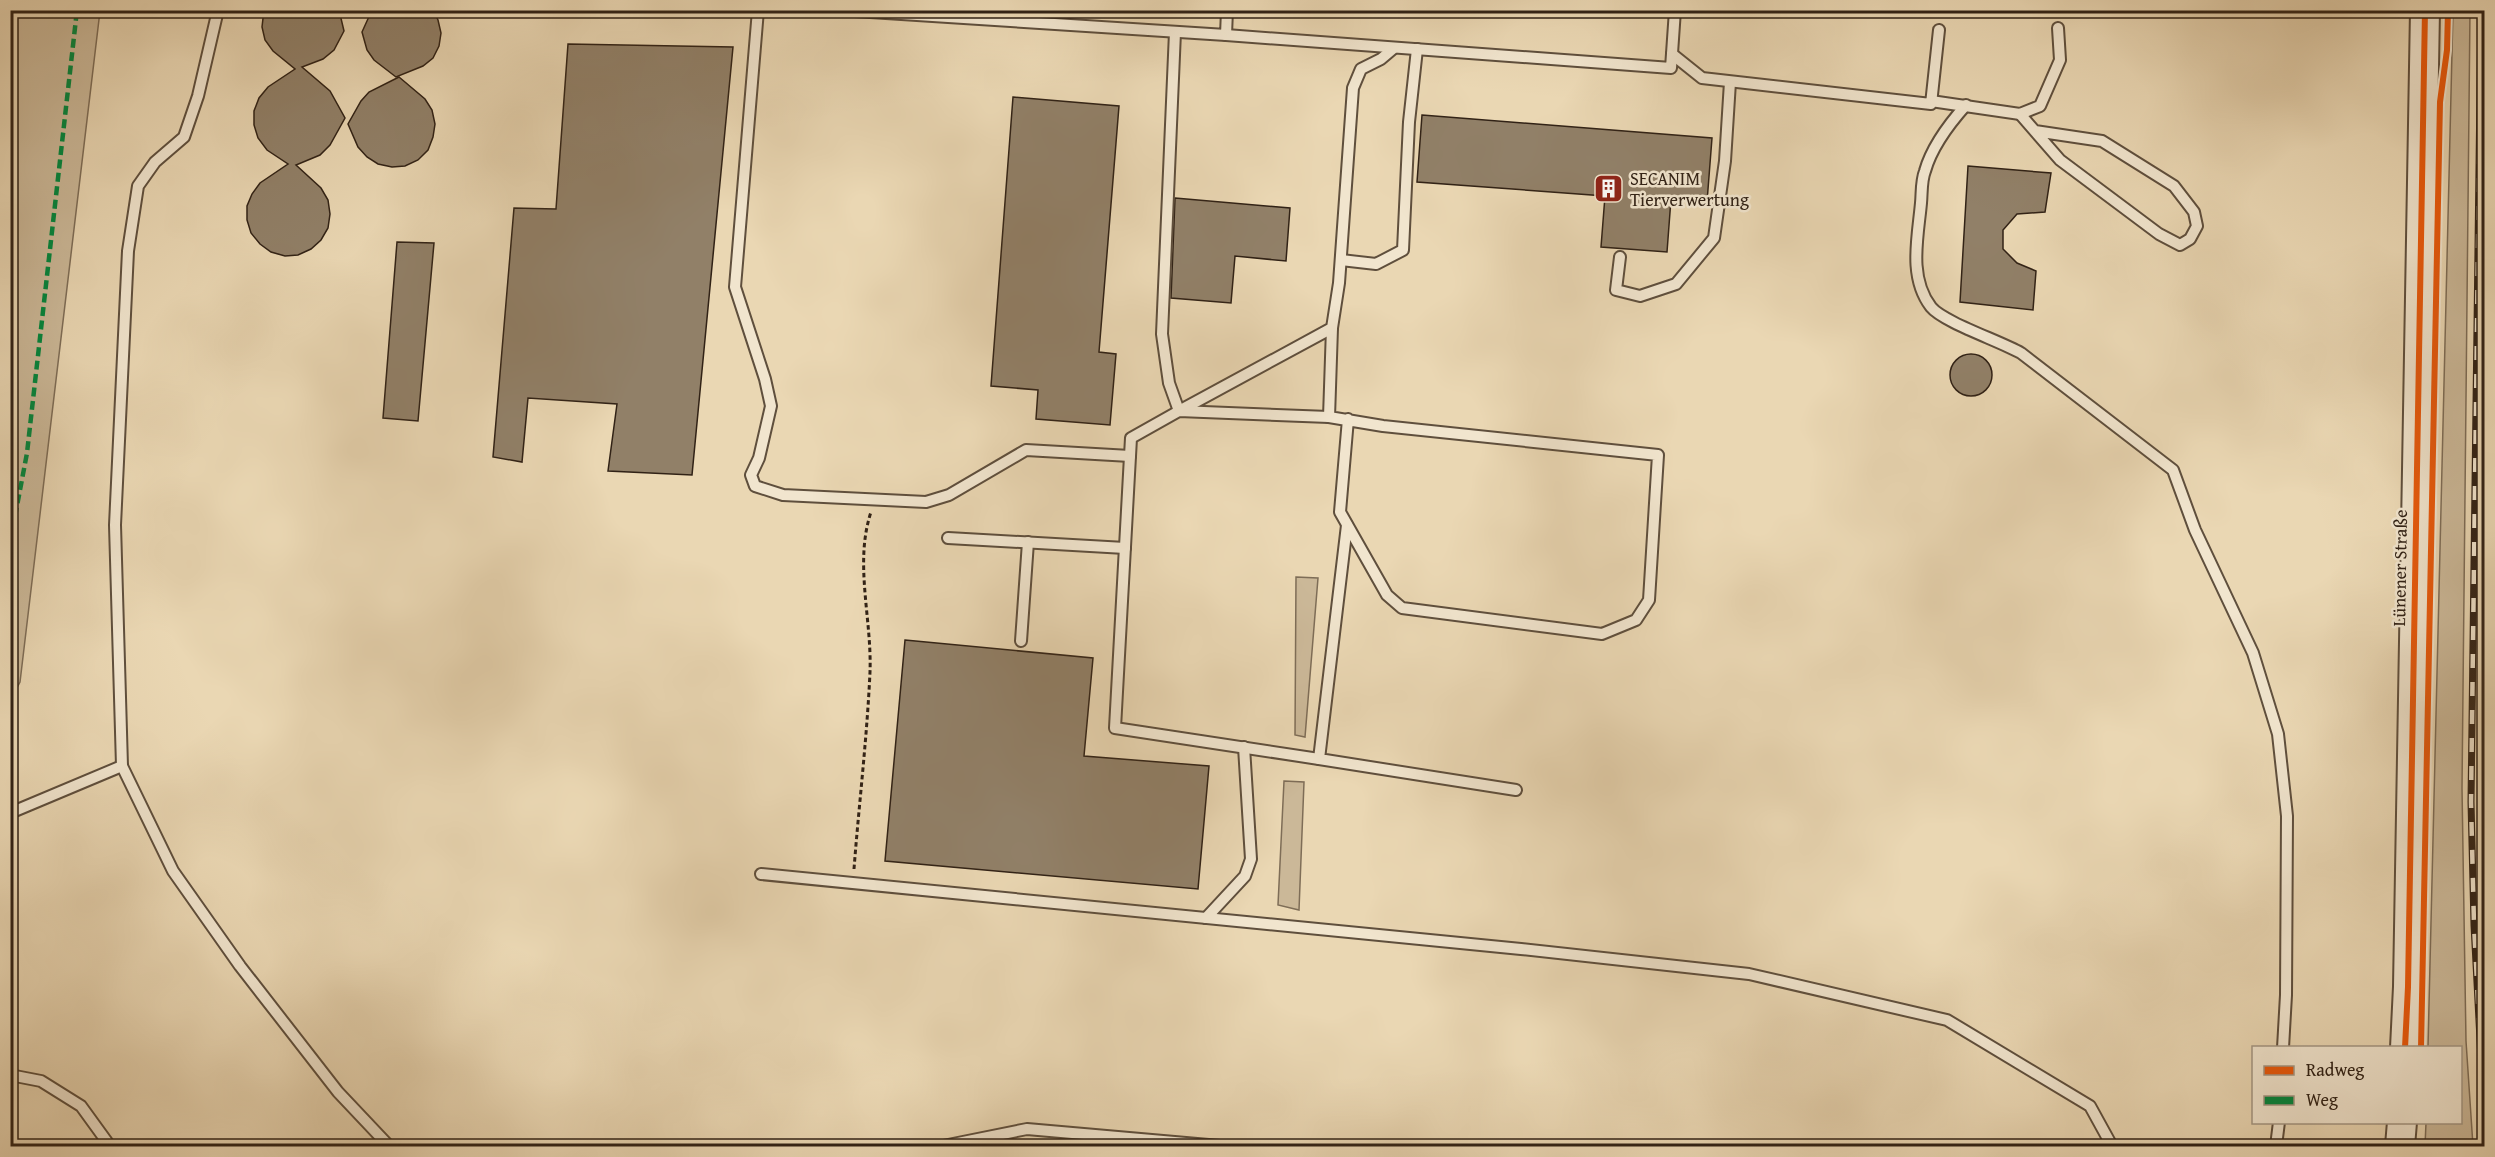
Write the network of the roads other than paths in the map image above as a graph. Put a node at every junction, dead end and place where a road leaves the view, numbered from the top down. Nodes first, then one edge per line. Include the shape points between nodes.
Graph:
1 (218, 10) edge
2 (758, 10) edge
3 (839, 10) edge
4 (1227, 10) edge
5 (1675, 10) edge
6 (2425, 10) edge
7 (875, 12) edge
8 (2058, 28) dead end
9 (1939, 30) dead end
10 (1175, 32) junction
11 (1226, 35) junction
12 (1394, 48) junction
13 (1417, 49) junction
14 (1672, 54) junction
15 (1730, 82) junction
16 (1931, 101) junction
17 (1966, 105) junction
18 (2020, 114) junction
19 (2035, 131) junction
20 (1620, 257) dead end
21 (1341, 260) junction
22 (1332, 328) junction
23 (1179, 411) junction
24 (1329, 417) junction
25 (1348, 419) junction
26 (1130, 456) junction
27 (1347, 525) junction
28 (948, 538) dead end
29 (1028, 542) junction
30 (1125, 548) junction
31 (1021, 641) dead end
32 (1244, 747) junction
33 (1319, 759) junction
34 (122, 766) junction
35 (1516, 790) dead end
36 (10, 813) edge
37 (761, 874) dead end
38 (1206, 918) junction
39 (2283, 1046) edge
40 (2405, 1046) edge
41 (10, 1075) edge
42 (2279, 1124) edge
43 (2402, 1124) edge
44 (110, 1146) edge
45 (389, 1146) edge
46 (943, 1146) edge
47 (1220, 1146) edge
48 (2112, 1146) edge
49 (2276, 1146) edge
50 (2400, 1146) edge

1 - 34 lane via 184,137 156,162 138,186 128,251 115,525
2 - 26 lane via 735,287 771,406 751,475 755,486 783,495 926,502 949,495 1026,450
3 - 7 lane
4 - 11 lane
5 - 14 lane
6 - 40 street, Lünener Straße
7 - 10 lane
8 - 18 lane via 2060,60 2040,106
9 - 16 lane
10 - 11 lane
10 - 23 lane via 1162,334 1169,384
11 - 12 lane
12 - 13 lane
12 - 21 lane via 1361,69 1353,88
13 - 14 lane via 1671,68
13 - 21 lane via 1408,122 1403,250 1376,264
14 - 15 lane via 1702,78
15 - 16 lane
15 - 20 lane via 1725,161 1714,238 1676,284 1640,296 1616,290
16 - 17 lane
17 - 18 lane
17 - 39 lane via 1936,146 1924,172 1916,260 1921,287 1932,308 1955,323 2021,353 2174,470 2195,530 2253,653 2278,734 2287,816
18 - 19 lane
19 - 19 lane via 2060,160 2159,234 2180,245 2190,240 2197,226 2194,212 2174,186 2102,141
21 - 22 lane
22 - 23 lane
22 - 24 lane
23 - 24 lane
23 - 26 lane via 1131,438
24 - 25 lane
25 - 27 lane via 1340,512
25 - 27 lane via 1658,455 1649,600 1636,620 1602,634 1402,608 1387,595
26 - 30 lane
27 - 33 lane
28 - 29 lane
29 - 30 lane
29 - 31 lane
30 - 32 lane via 1115,728
32 - 33 lane
32 - 38 lane via 1251,859 1245,876
33 - 35 lane
34 - 36 lane
34 - 45 lane via 173,871 240,966 338,1092
37 - 38 lane
38 - 48 lane via 1749,974 1947,1020 2090,1106
41 - 44 lane via 41,1081 81,1106
42 - 49 lane
43 - 50 street
46 - 47 lane via 1027,1129

